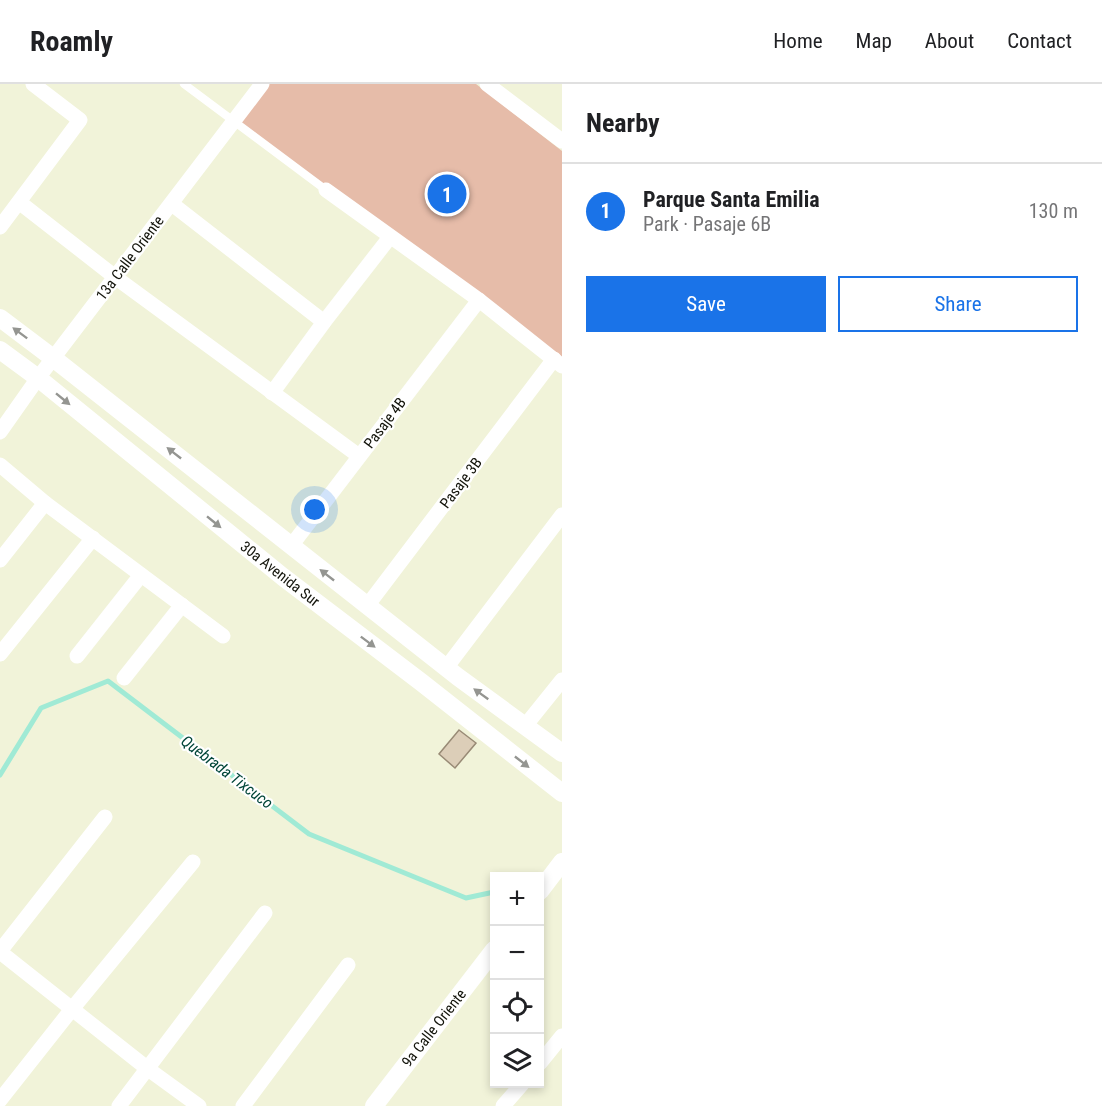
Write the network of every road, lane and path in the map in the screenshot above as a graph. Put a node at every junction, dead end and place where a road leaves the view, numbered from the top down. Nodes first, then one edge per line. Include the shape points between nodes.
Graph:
1 (33, 84) edge
2 (184, 84) edge
3 (262, 84) edge
4 (487, 84) edge
5 (234, 121) junction
6 (562, 141) edge
7 (326, 190) joint
8 (19, 202) junction
9 (172, 204) junction
10 (0, 227) edge
11 (390, 237) junction
12 (115, 277) junction
13 (478, 300) junction
14 (0, 318) edge
15 (324, 322) junction
16 (0, 350) edge
17 (54, 358) junction
18 (558, 362) edge
19 (38, 378) junction
20 (272, 393) junction
21 (0, 432) edge
22 (359, 456) junction
23 (0, 465) edge
24 (45, 503) junction
25 (562, 515) edge
26 (93, 538) junction
27 (291, 546) junction
28 (0, 560) edge
29 (141, 575) junction
30 (182, 605) junction
31 (367, 606) junction
32 (223, 636) dead end
33 (422, 649) junction
34 (0, 654) edge
35 (77, 656) dead end
36 (446, 668) junction
37 (404, 670) junction
38 (124, 678) dead end
39 (562, 680) edge
40 (525, 726) junction
41 (562, 753) edge
42 (562, 793) edge
43 (105, 817) dead end
44 (194, 862) dead end
45 (559, 866) edge
46 (544, 885) edge
47 (265, 913) dead end
48 (0, 951) edge
49 (490, 956) edge
50 (348, 965) dead end
51 (72, 1009) junction
52 (562, 1036) edge
53 (544, 1058) edge
54 (148, 1069) junction
55 (518, 1088) edge
56 (0, 1100) edge
57 (120, 1106) edge
58 (199, 1106) edge
59 (243, 1106) edge
60 (374, 1106) edge
61 (503, 1106) edge

1 - 8 street via 80,120
2 - 5 lane
3 - 5 street, 13a Calle Oriente
4 - 6 street
5 - 7 lane
5 - 9 street, 13a Calle Oriente
7 - 11 street
8 - 10 street
8 - 12 street
9 - 12 street, 13a Calle Oriente
9 - 15 street
11 - 13 street
11 - 15 street
12 - 17 street, 13a Calle Oriente
12 - 20 street
13 - 18 street
13 - 22 street, Pasaje 4B
17 -> 14 street, 30a Avenida Sur
15 - 20 street
16 - 19 street, 30a Avenida Sur
17 - 19 street, 13a Calle Oriente
27 -> 17 street, 30a Avenida Sur
18 - 31 street, Pasaje 3B
19 - 21 street, 13a Calle Oriente
19 -> 37 street, 30a Avenida Sur via 283,578
20 - 22 street
22 - 27 street, Pasaje 4B
23 - 24 street
24 - 26 street
24 - 28 street
25 - 36 street
26 - 29 street
26 - 34 street
31 -> 27 street, 30a Avenida Sur
29 - 30 street
29 - 35 street
30 - 32 street
30 - 38 street
31 - 33 street, 30a Avenida Sur
33 - 36 street, 30a Avenida Sur
33 - 37 street
40 -> 36 street, 30a Avenida Sur
37 -> 42 street, 30a Avenida Sur
39 - 40 street
40 - 41 street, 30a Avenida Sur
43 - 48 street
44 - 51 street
45 - 46 street
47 - 54 street
48 - 51 street
49 - 60 street, 9a Calle Oriente
50 - 59 street
51 - 54 street
51 - 56 street
52 - 53 street
54 - 57 street
54 - 58 street
55 - 61 street

